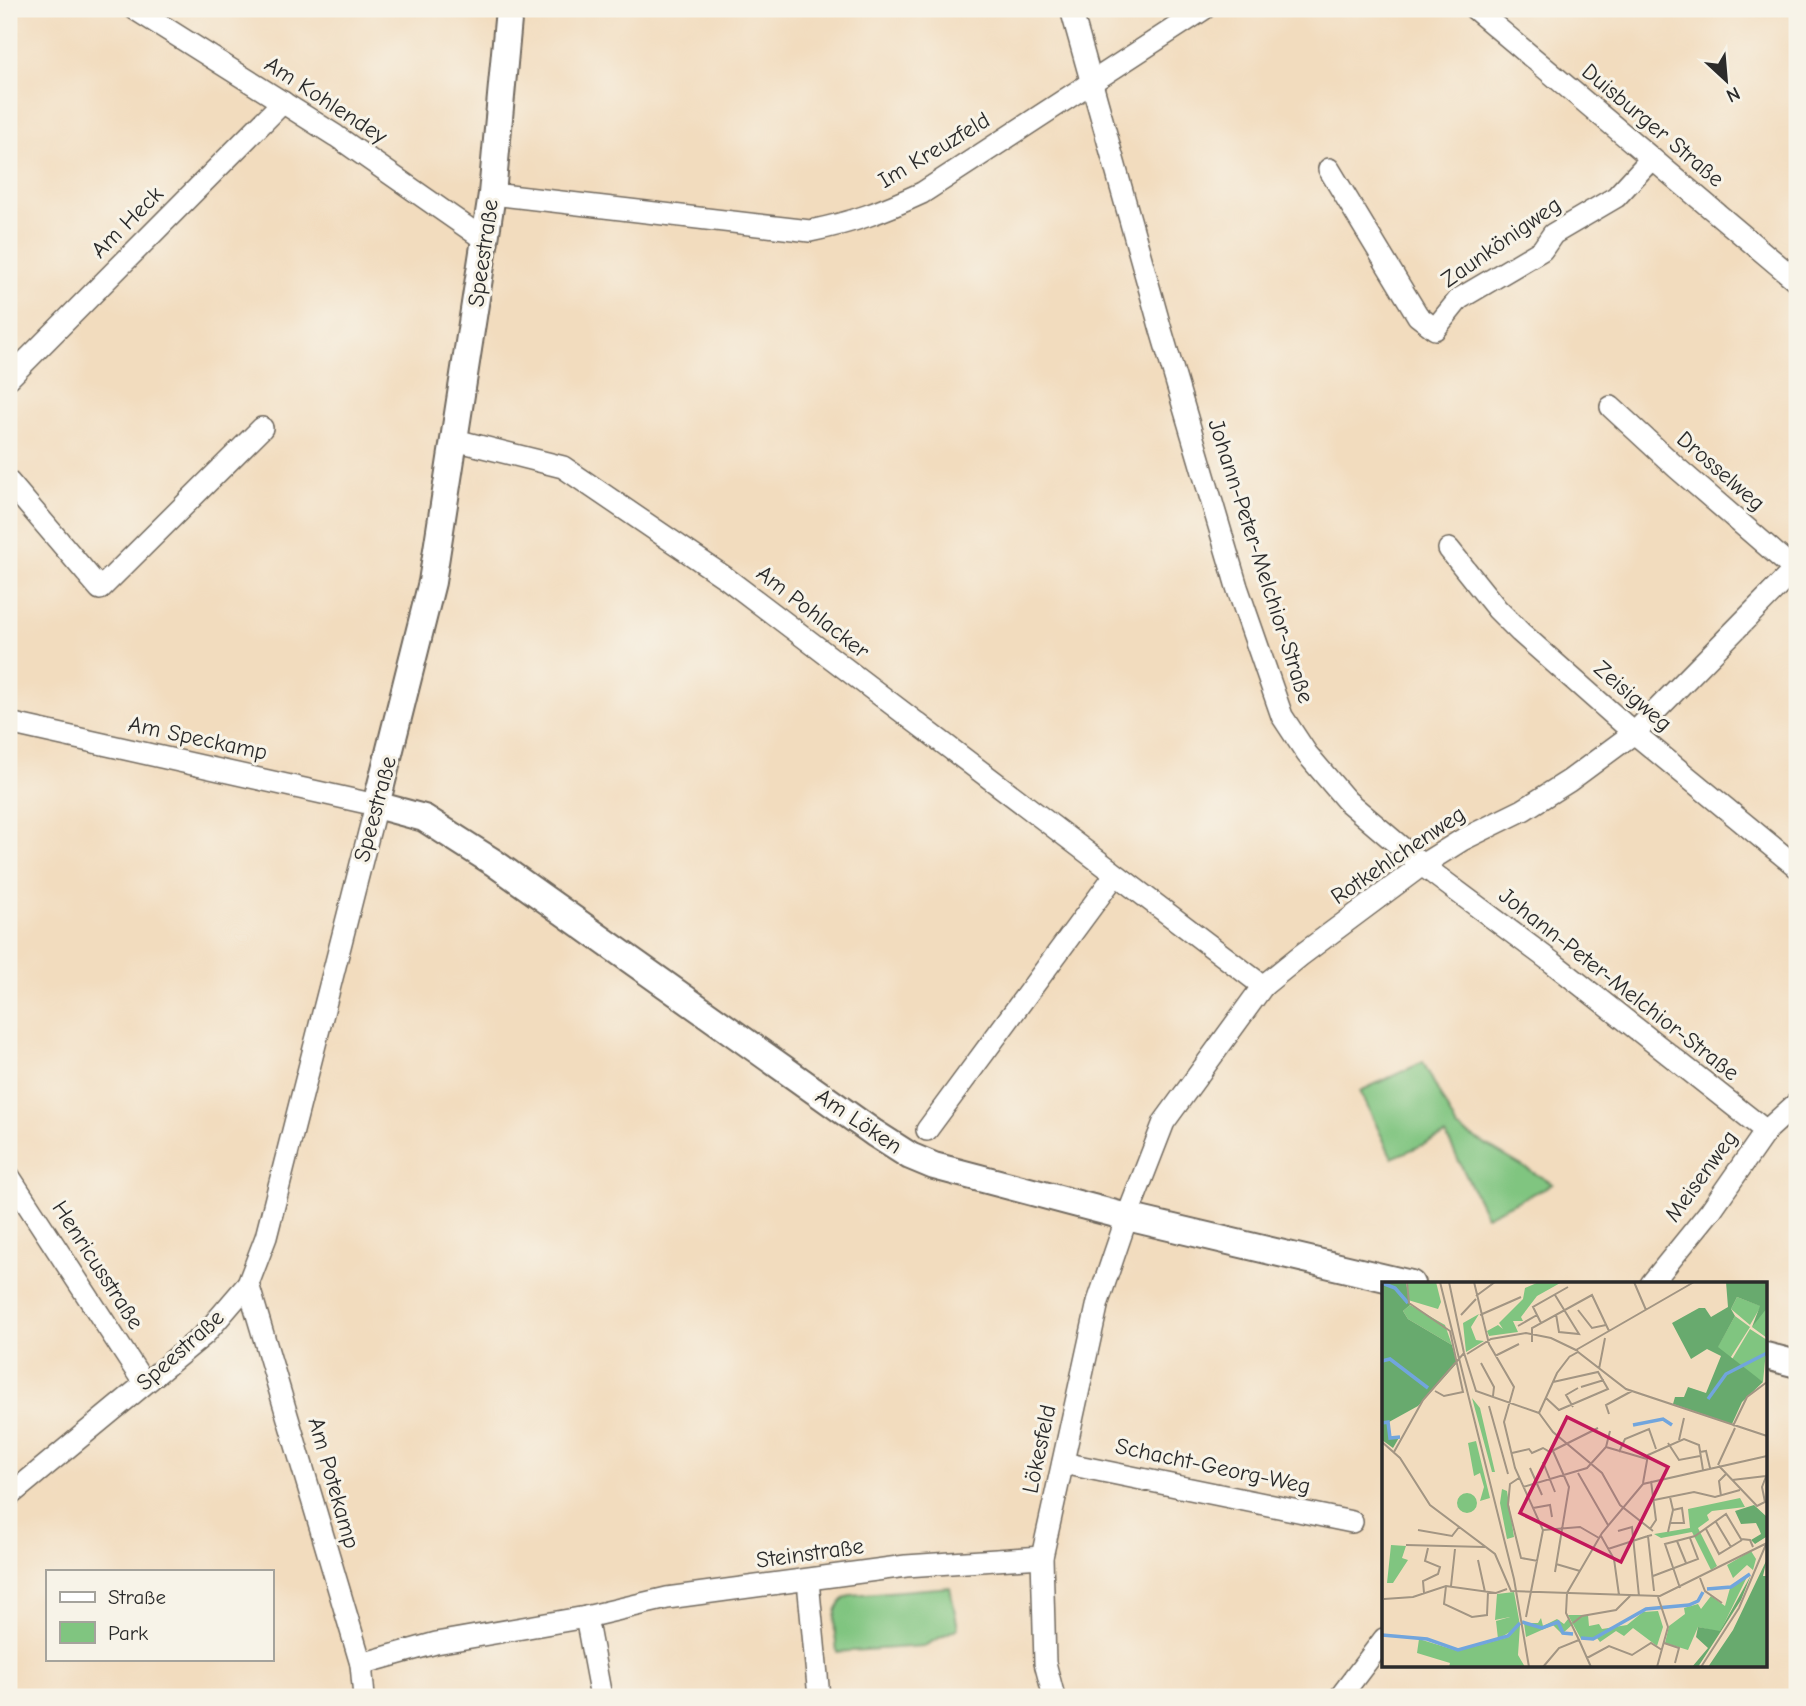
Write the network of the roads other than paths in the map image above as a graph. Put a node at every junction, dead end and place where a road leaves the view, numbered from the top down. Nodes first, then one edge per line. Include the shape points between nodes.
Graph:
1 (135, 9) edge
2 (509, 9) edge
3 (1071, 9) edge
4 (1204, 9) edge
5 (1475, 9) edge
6 (1091, 82) junction
7 (283, 102) junction
8 (1651, 159) junction
9 (1329, 169) dead end
10 (492, 194) junction
11 (485, 240) junction
12 (1797, 281) edge
13 (9, 378) edge
14 (1611, 407) dead end
15 (262, 428) dead end
16 (455, 440) junction
17 (9, 482) edge
18 (1449, 550) dead end
19 (1796, 570) edge
20 (9, 723) edge
21 (1634, 733) junction
22 (376, 804) junction
23 (1422, 865) junction
24 (1797, 867) edge
25 (1115, 875) junction
26 (1263, 986) junction
27 (1797, 1103) edge
28 (927, 1130) dead end
29 (1766, 1131) junction
30 (9, 1176) edge
31 (1127, 1217) junction
32 (1403, 1282) edge
33 (1653, 1282) edge
34 (248, 1284) junction
35 (1768, 1357) edge
36 (1797, 1364) edge
37 (144, 1383) junction
38 (1063, 1463) junction
39 (9, 1496) edge
40 (1352, 1522) dead end
41 (1042, 1557) junction
42 (808, 1581) junction
43 (586, 1617) junction
44 (1382, 1642) edge
45 (360, 1664) junction
46 (364, 1697) edge
47 (601, 1697) edge
48 (818, 1697) edge
49 (1054, 1697) edge
50 (1340, 1697) edge

1 - 7 street, Am Kohlendey
2 - 10 street, Speestraße
3 - 6 street, Johann-Peter-Melchior-Straße
4 - 6 street, Im Kreuzfeld
5 - 8 street, Duisburger Straße
6 - 10 street, Im Kreuzfeld via 922,193 852,223 810,232
6 - 23 street, Johann-Peter-Melchior-Straße via 1237,587 1282,716 1347,801
7 - 11 street, Am Kohlendey
7 - 13 street, Am Heck
8 - 9 street, Zaunkönigweg via 1616,197 1553,234 1542,250 1459,299 1435,328 1418,316
8 - 12 street, Duisburger Straße
10 - 11 street, Speestraße
11 - 16 street, Speestraße
14 - 19 street, Drosselweg
15 - 17 street via 100,589
16 - 22 street, Speestraße via 428,605
16 - 25 street, Am Pohlacker via 563,467 726,578
18 - 21 street, Zeisigweg via 1497,609
19 - 21 street, Rotkehlchenweg
20 - 22 street, Am Speckamp
21 - 23 street, Rotkehlchenweg via 1523,810
21 - 24 street, Zeisigweg
22 - 31 street, Am Löken via 424,818 493,862 909,1156
22 - 34 street, Speestraße via 266,1237
23 - 26 street, Rotkehlchenweg
23 - 29 street, Johann-Peter-Melchior-Straße
25 - 26 street, Am Pohlacker
25 - 28 street
26 - 31 street, Rotkehlchenweg via 1164,1122
27 - 29 street, Meisenweg
29 - 33 street, Meisenweg via 1712,1210
30 - 37 street, Henricusstraße
31 - 32 street, Am Löken
31 - 38 street, Lökesfeld via 1098,1302
34 - 37 street, Speestraße via 205,1334
34 - 45 street, Am Potekamp
35 - 36 street
37 - 39 street, Speestraße
38 - 40 street, Schacht-Georg-Weg
38 - 41 street, Lökesfeld
41 - 42 street, Steinstraße via 905,1566
41 - 49 street, Lökesfeld via 1045,1663
42 - 43 street, Steinstraße via 667,1598
42 - 48 street
43 - 45 street, Steinstraße via 436,1643
43 - 47 street
44 - 50 street
45 - 46 street, Am Potekamp

